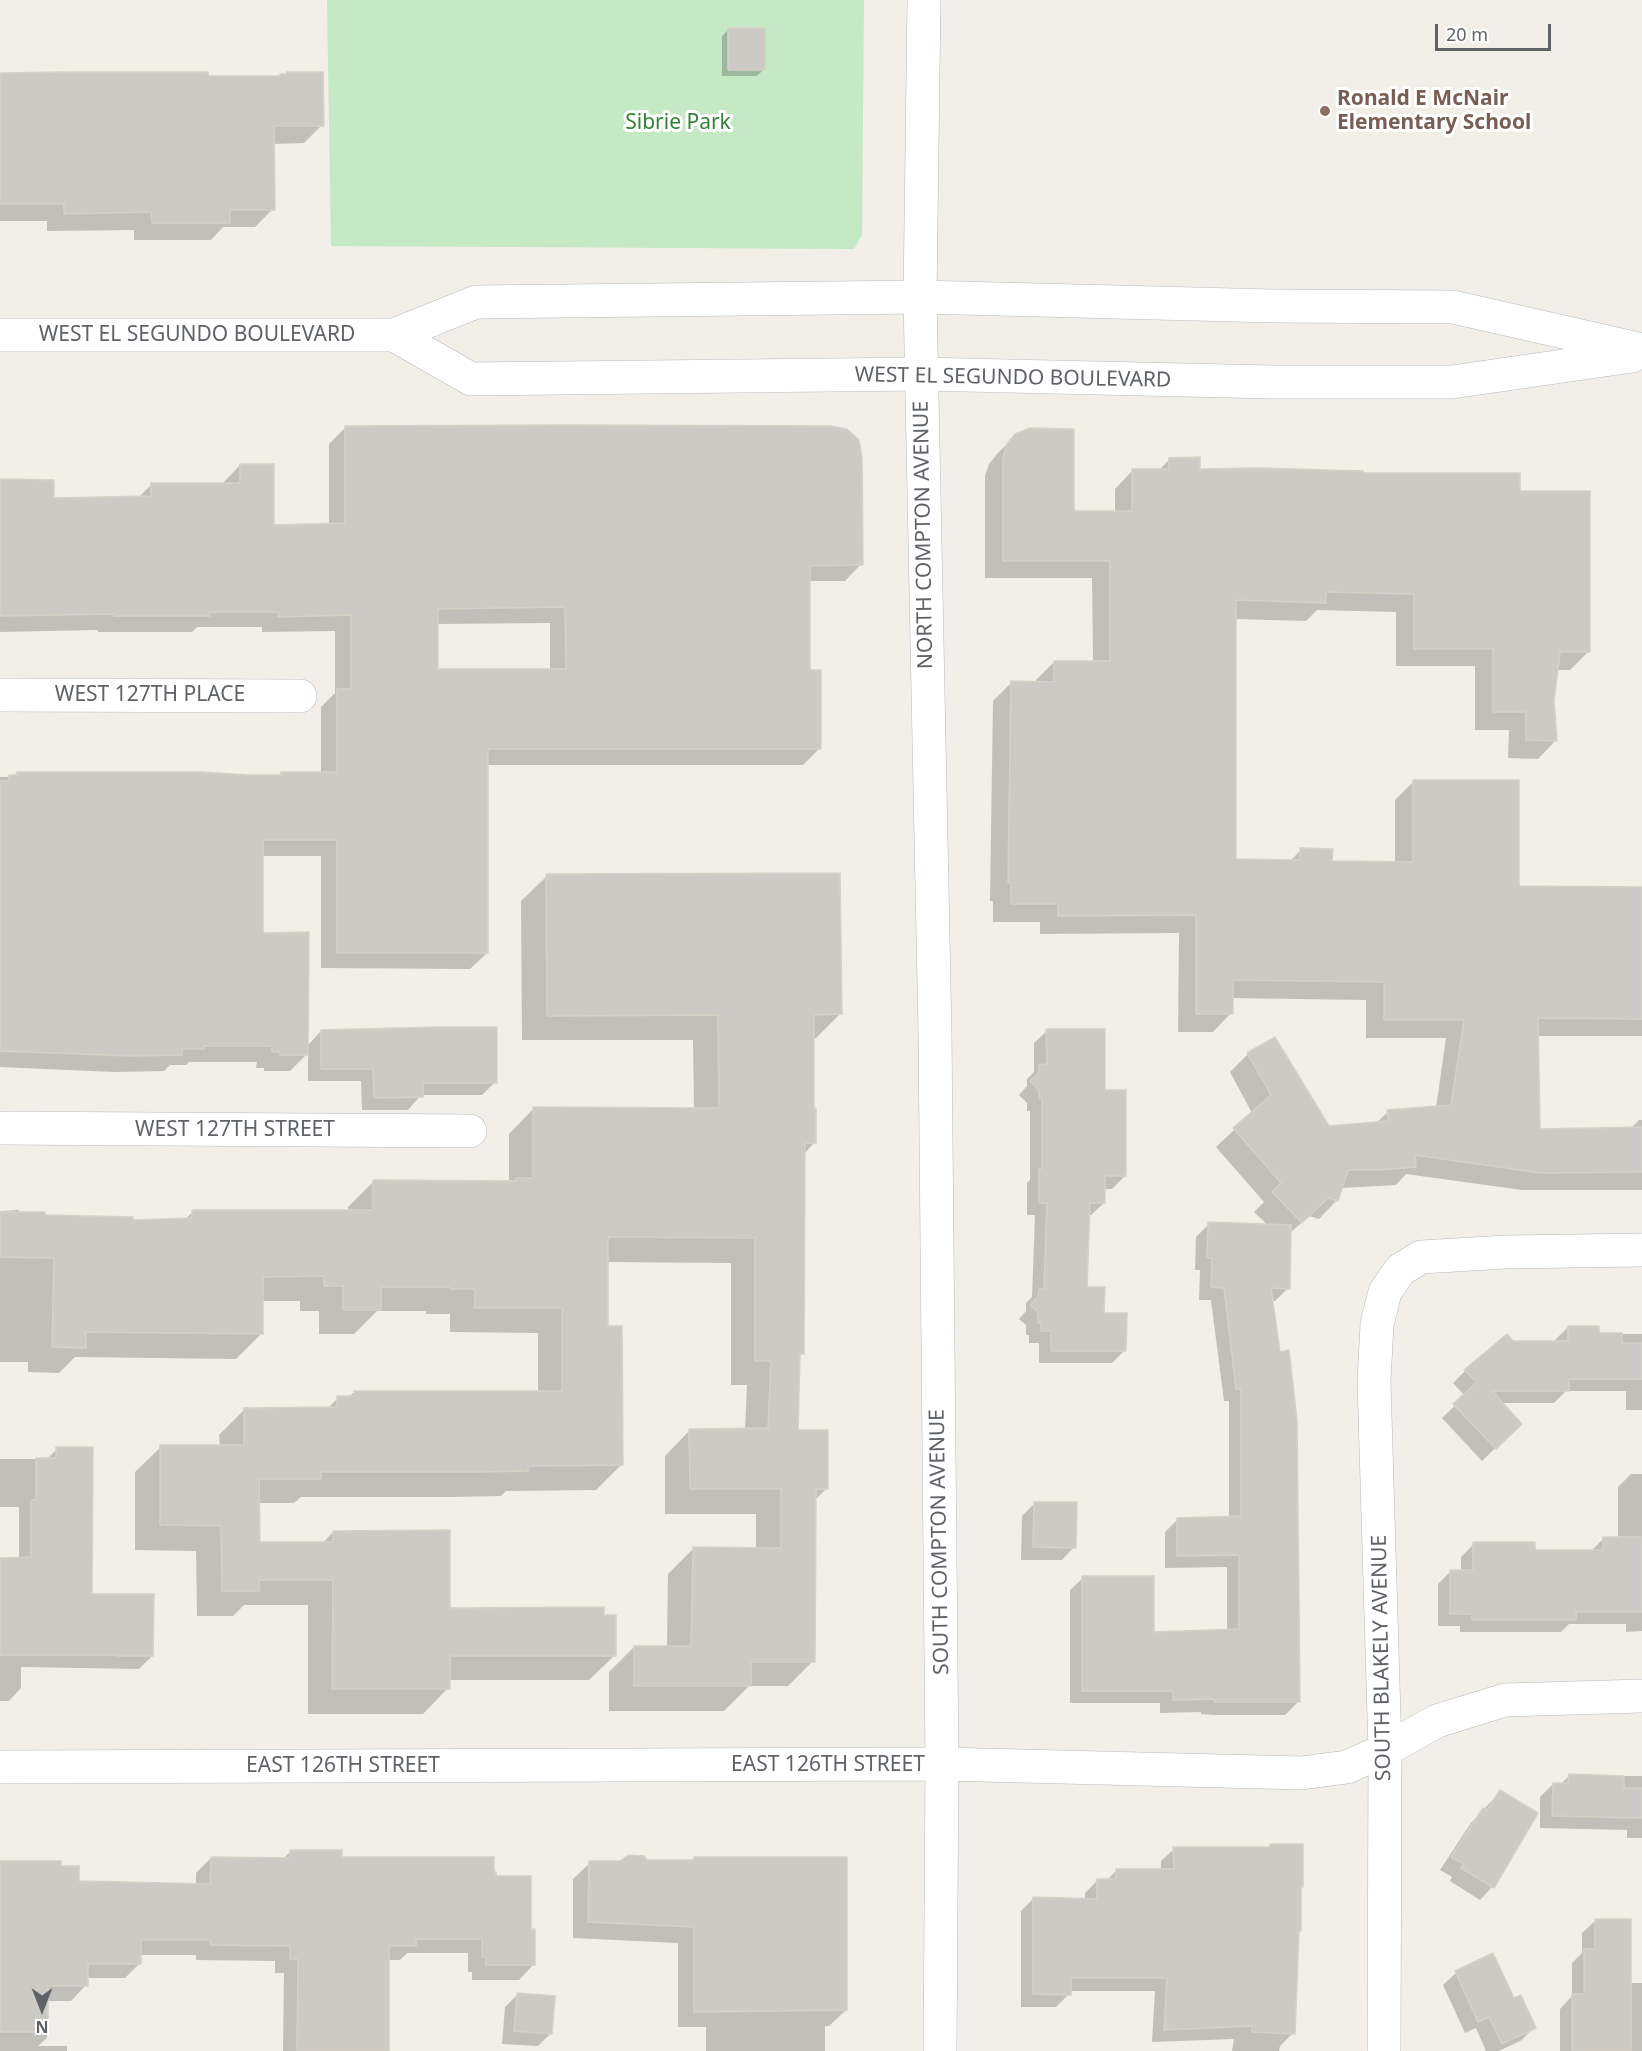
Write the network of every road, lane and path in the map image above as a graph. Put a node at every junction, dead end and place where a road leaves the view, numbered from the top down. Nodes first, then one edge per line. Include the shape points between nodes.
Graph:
1 (924, 0) edge
2 (920, 297) junction
3 (0, 335) edge
4 (394, 335) junction
5 (1642, 352) edge
6 (921, 374) junction
7 (0, 694) edge
8 (300, 696) dead end
9 (935, 1034) joint
10 (0, 1128) edge
11 (470, 1131) dead end
12 (1642, 1250) edge
13 (1642, 1696) edge
14 (1385, 1750) junction
15 (942, 1764) junction
16 (0, 1767) edge
17 (940, 2051) edge
18 (1384, 2051) edge

1 - 2 main road, NORTH COMPTON AVENUE
2 - 4 main road, WEST EL SEGUNDO BOULEVARD via 476,302
2 - 5 main road, WEST EL SEGUNDO BOULEVARD via 1453,307
2 - 6 main road, NORTH COMPTON AVENUE
3 - 4 main road, WEST EL SEGUNDO BOULEVARD
4 - 6 main road, WEST EL SEGUNDO BOULEVARD via 471,379
5 - 6 main road, WEST EL SEGUNDO BOULEVARD via 1452,382
6 - 9 main road, NORTH COMPTON AVENUE
7 - 8 main road, WEST 127TH PLACE
9 - 15 main road, SOUTH COMPTON AVENUE
10 - 11 main road, WEST 127TH STREET
12 - 14 main road, SOUTH BLAKELY AVENUE via 1421,1257 1400,1270 1385,1292 1377,1324 1374,1381
13 - 14 main road, EAST 126TH STREET via 1505,1701 1437,1721
14 - 15 main road, EAST 126TH STREET via 1347,1767 1301,1773
14 - 18 main road, SOUTH BLAKELY AVENUE
15 - 16 main road, EAST 126TH STREET
15 - 17 main road, SOUTH COMPTON AVENUE

